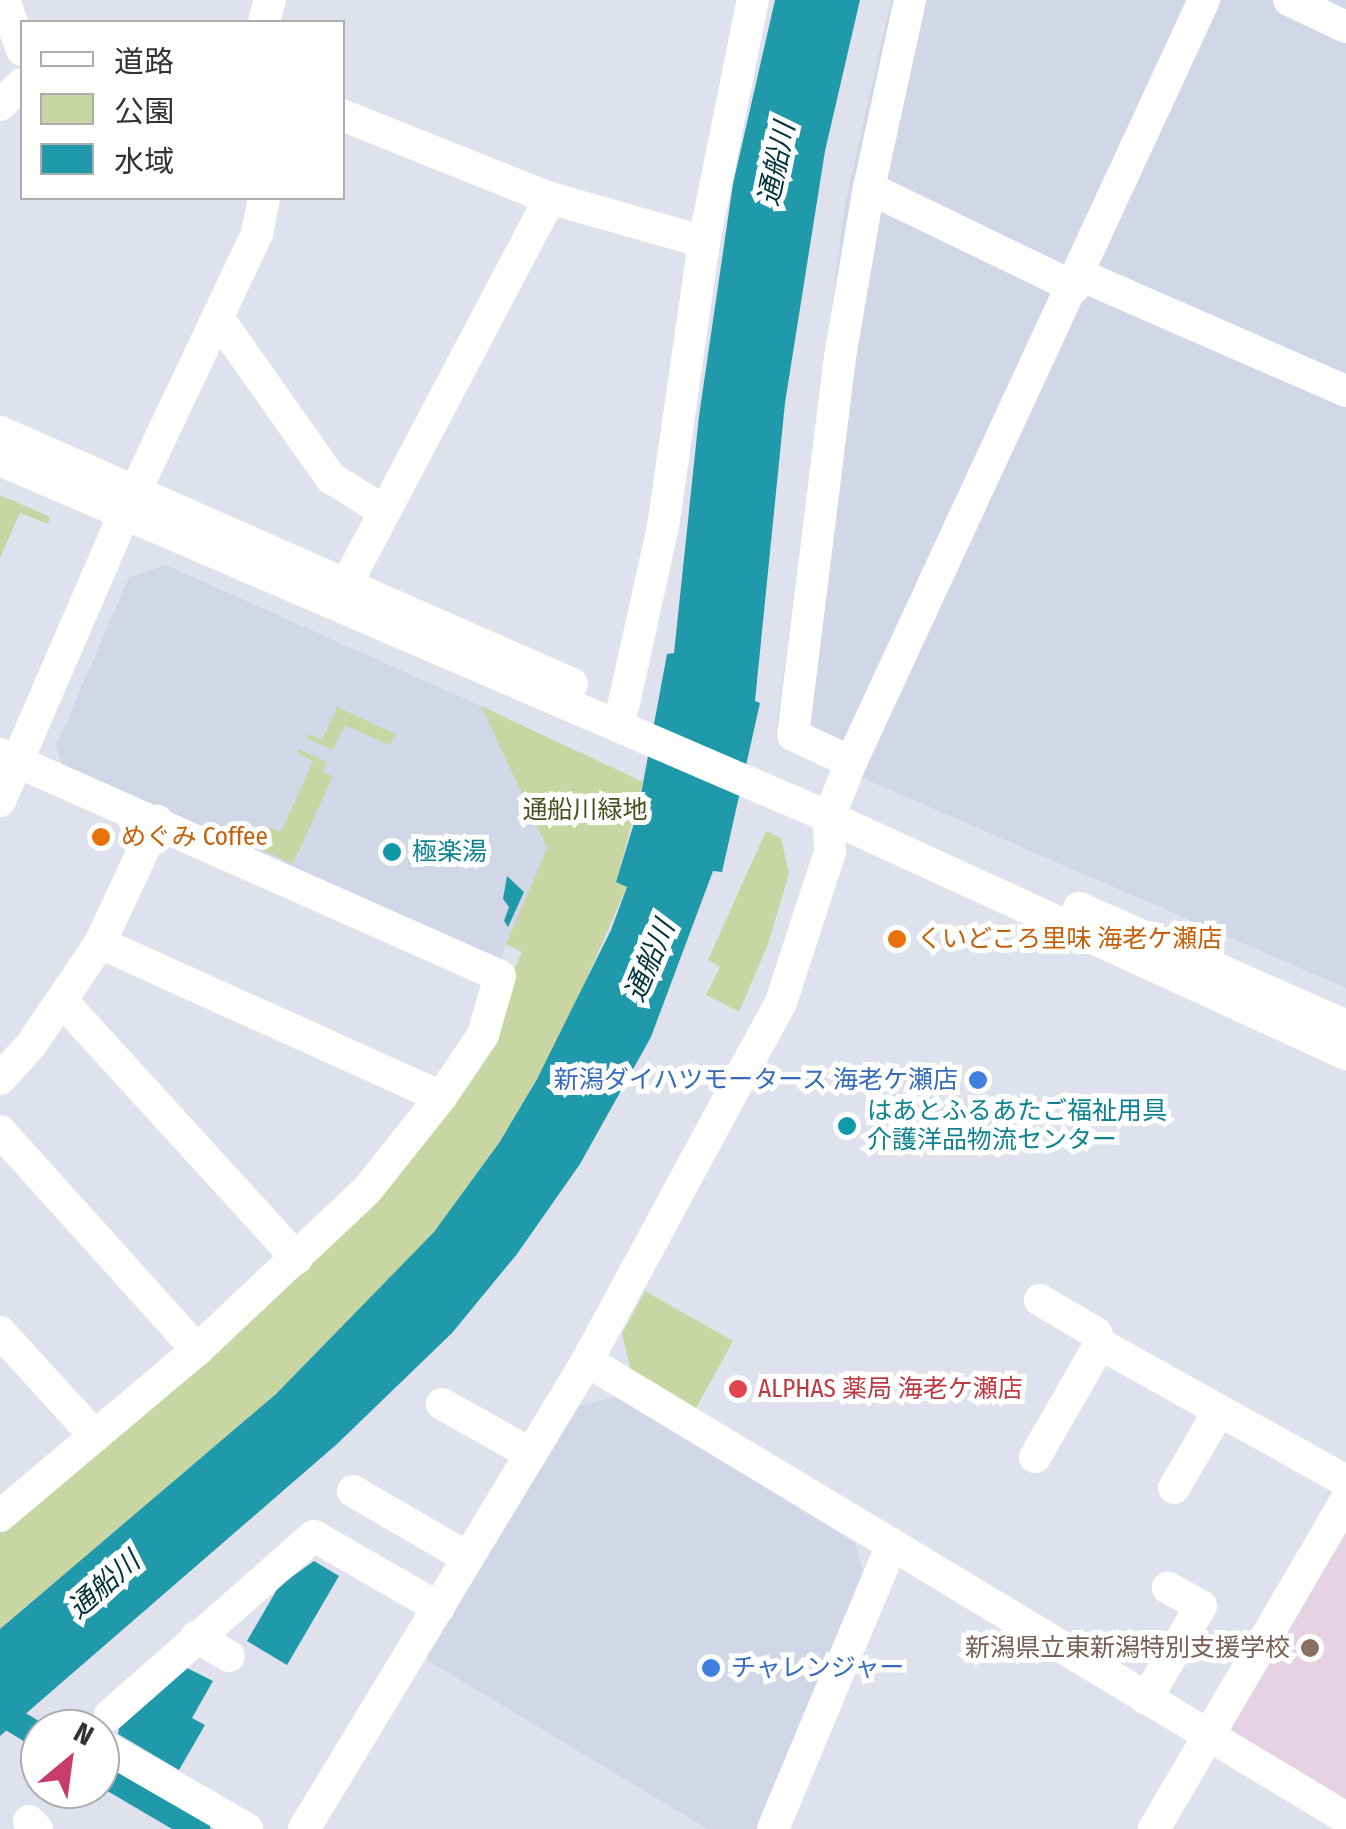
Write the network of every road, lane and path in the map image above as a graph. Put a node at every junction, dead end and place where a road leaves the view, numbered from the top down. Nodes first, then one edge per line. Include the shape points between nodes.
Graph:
1 (4, 0) edge
2 (754, 0) edge
3 (910, 0) edge
4 (1204, 0) edge
5 (1288, 0) edge
6 (1346, 28) edge
7 (20, 44) edge
8 (20, 86) edge
9 (0, 106) edge
10 (345, 116) edge
11 (869, 188) junction
12 (550, 198) junction
13 (264, 200) edge
14 (704, 242) junction
15 (1076, 280) junction
16 (218, 318) junction
17 (1346, 391) edge
18 (0, 432) edge
19 (0, 460) edge
20 (130, 503) junction
21 (384, 511) junction
22 (346, 585) junction
23 (628, 716) junction
24 (9, 758) edge
25 (851, 762) junction
26 (0, 801) edge
27 (832, 808) junction
28 (157, 821) junction
29 (100, 942) junction
30 (63, 1002) junction
31 (1346, 1026) edge
32 (1346, 1054) edge
33 (0, 1080) edge
34 (441, 1098) junction
35 (0, 1131) edge
36 (297, 1258) junction
37 (1040, 1300) dead end
38 (0, 1332) edge
39 (1100, 1344) junction
40 (197, 1350) junction
41 (587, 1361) junction
42 (442, 1404) dead end
43 (1219, 1411) junction
44 (95, 1436) junction
45 (530, 1454) junction
46 (1035, 1457) dead end
47 (1346, 1481) edge
48 (1174, 1488) dead end
49 (353, 1491) dead end
50 (1346, 1500) edge
51 (0, 1516) edge
52 (892, 1544) junction
53 (468, 1558) junction
54 (1168, 1588) dead end
55 (439, 1608) junction
56 (196, 1637) junction
57 (230, 1656) dead end
58 (1146, 1699) junction
59 (120, 1715) edge
60 (1208, 1737) junction
61 (120, 1740) edge
62 (1346, 1818) edge
63 (780, 1826) edge
64 (247, 1829) edge
65 (304, 1829) edge
66 (1154, 1829) edge

1 - 7 street
2 - 14 street
3 - 11 street
4 - 15 street
5 - 6 street
8 - 9 street
10 - 12 street
11 - 15 street
11 - 25 street via 840,357 793,735
12 - 14 street
12 - 21 street
13 - 16 street via 257,234
14 - 23 street
15 - 17 street
15 - 25 street
16 - 20 street
16 - 21 street via 331,478
18 - 20 street
19 - 20 street
20 - 22 street
20 - 23 street
20 - 24 street
21 - 22 street
22 - 23 street
23 - 27 street
24 - 26 street
24 - 28 street
25 - 27 street
27 - 31 street
27 - 32 street
27 - 41 street via 830,852 781,1002
28 - 29 street
28 - 34 street via 500,976 484,1035
29 - 30 street
29 - 34 street
30 - 33 street
30 - 36 street
34 - 36 street via 367,1190
35 - 40 street
36 - 40 street
37 - 39 street via 1096,1333
38 - 44 street
39 - 43 street
39 - 46 street
40 - 44 street
41 - 45 street
41 - 52 street
42 - 45 street
43 - 47 street
43 - 48 street
44 - 51 street
45 - 53 street
49 - 53 street
50 - 60 street
52 - 58 street
52 - 63 street
53 - 55 street
54 - 58 street via 1201,1606
55 - 56 street via 314,1536
55 - 65 street
56 - 57 street
56 - 59 street
58 - 60 street
60 - 62 street
60 - 66 street
61 - 64 street

